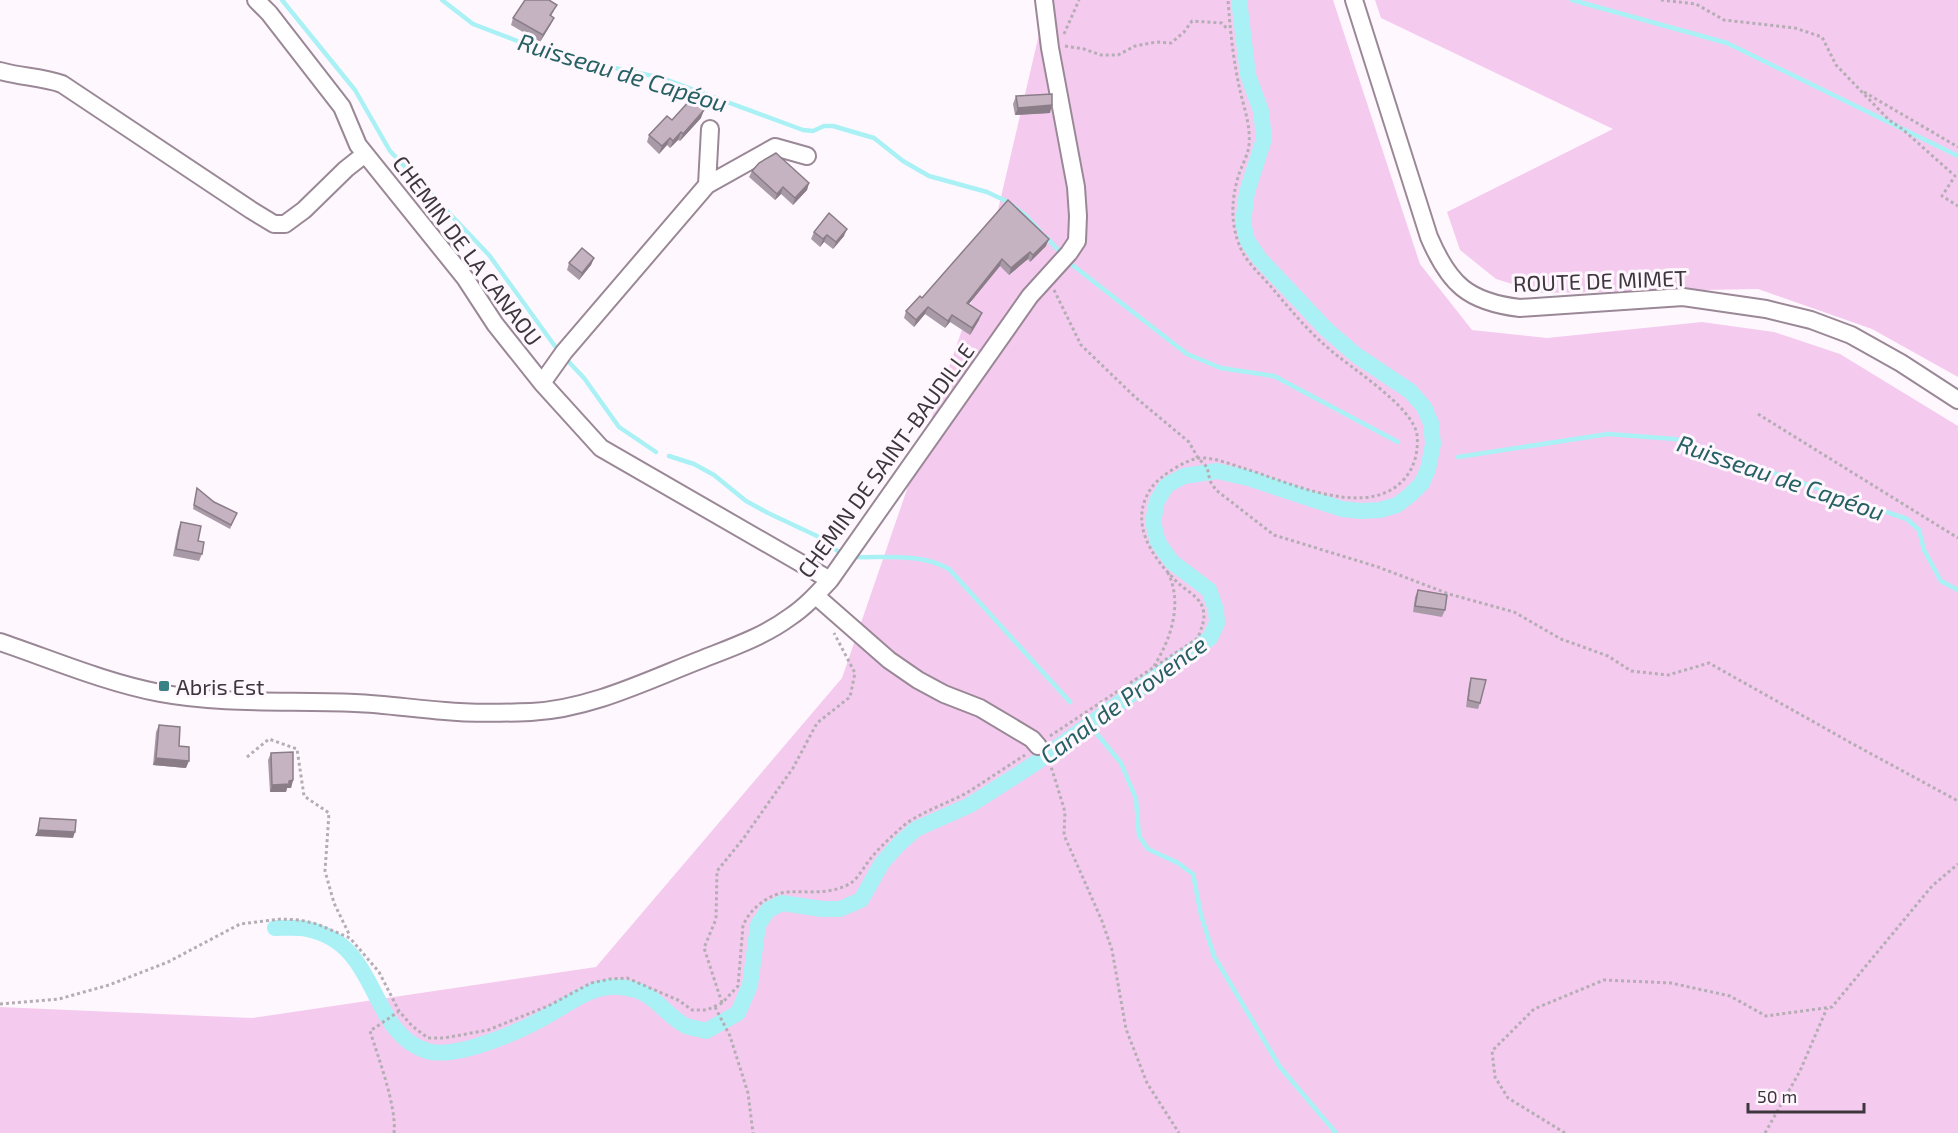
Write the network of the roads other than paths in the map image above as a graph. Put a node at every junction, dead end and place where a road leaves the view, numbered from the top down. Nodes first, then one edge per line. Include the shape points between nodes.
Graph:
1 (256, 0) edge
2 (1044, 0) edge
3 (1354, 0) edge
4 (0, 70) edge
5 (710, 129) dead end
6 (365, 154) junction
7 (807, 156) dead end
8 (706, 185) junction
9 (542, 383) junction
10 (1958, 400) edge
11 (830, 580) junction
12 (816, 596) junction
13 (0, 642) edge
14 (1038, 746) road end

1 - 6 street via 342,107
2 - 11 street, CHEMIN DE SAINT-BAUDILLE via 1076,187 1077,241 1030,296
3 - 10 street, ROUTE DE MIMET via 1433,245 1450,274 1482,301 1520,308 1683,297 1766,309 1851,335
4 - 6 street, CHEMIN DE LA CANAOU via 62,84 274,224 285,224 304,210
5 - 8 street
6 - 9 street, CHEMIN DE LA CANAOU via 465,278 495,324
7 - 8 street via 775,147
8 - 9 street
9 - 11 street, CHEMIN DE LA CANAOU via 601,448
11 - 12 street, CHEMIN DE SAINT-BAUDILLE
12 - 13 street, CHEMIN DE SAINT-BAUDILLE via 789,618 733,647 588,702 531,712 446,712 386,704 252,702 185,696 89,675
12 - 14 street via 889,660 944,694 980,708

